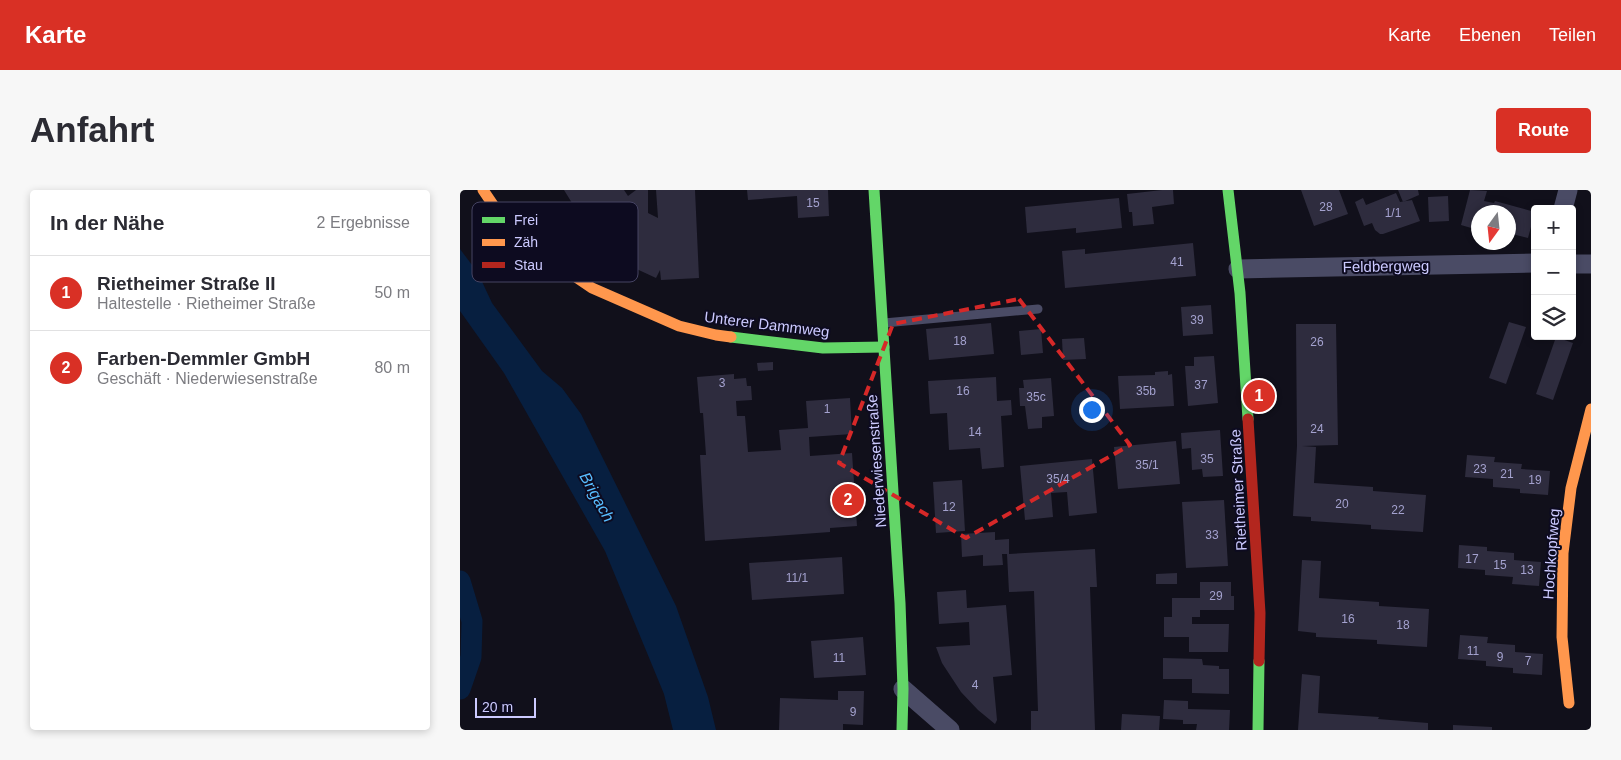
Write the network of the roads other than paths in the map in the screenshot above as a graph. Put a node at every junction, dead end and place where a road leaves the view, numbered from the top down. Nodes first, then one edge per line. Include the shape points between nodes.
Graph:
1 (483, 190) edge
2 (874, 190) edge
3 (1228, 190) edge
4 (1568, 190) edge
5 (491, 202) edge
6 (1563, 205) edge
7 (1531, 263) edge
8 (1576, 264) edge
9 (1591, 264) edge
10 (1238, 269) junction
11 (583, 282) edge
12 (1038, 309) dead end
13 (882, 323) junction
14 (884, 347) junction
15 (1591, 410) edge
16 (903, 690) junction
17 (1569, 703) dead end
18 (902, 730) edge
19 (950, 730) edge
20 (1258, 730) edge

1 - 5 street, Unterer Dammweg
2 - 13 street, Niederwiesenstraße
3 - 10 street, Rietheimer Straße
4 - 6 street
7 - 10 street, Feldbergweg
8 - 9 street
10 - 20 street, Rietheimer Straße via 1260,613
11 - 14 street, Unterer Dammweg via 632,308 716,335 823,348
12 - 13 lane
13 - 14 street, Niederwiesenstraße
14 - 16 street, Niederwiesenstraße
15 - 17 street, Hochkopfweg via 1570,488 1563,553 1562,637
16 - 18 street, Niederwiesenstraße
16 - 19 street

